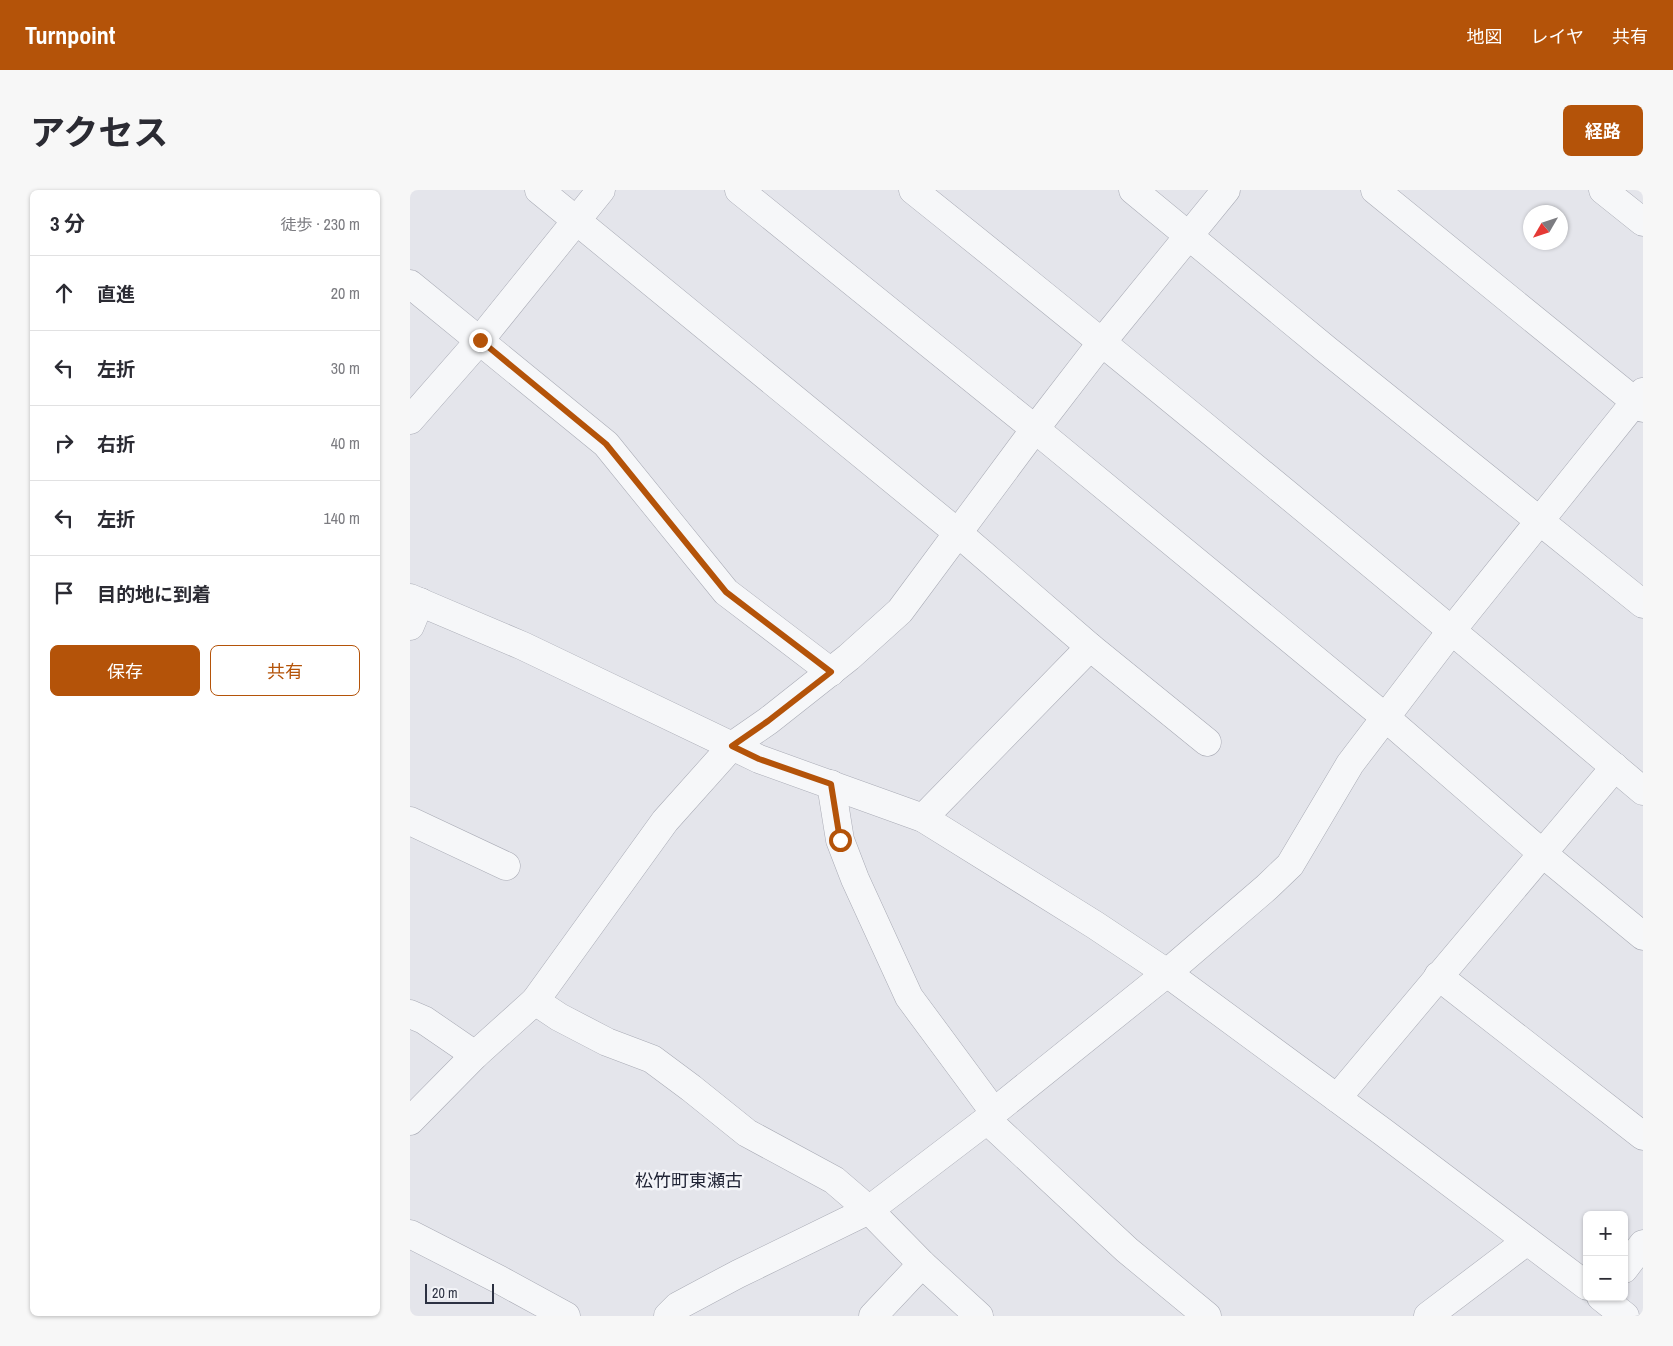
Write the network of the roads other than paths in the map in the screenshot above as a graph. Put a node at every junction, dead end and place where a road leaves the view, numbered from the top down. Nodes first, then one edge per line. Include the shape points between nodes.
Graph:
1 (539, 190) edge
2 (601, 190) edge
3 (739, 190) edge
4 (913, 190) edge
5 (1132, 190) edge
6 (1226, 190) edge
7 (1375, 190) edge
8 (1603, 190) edge
9 (576, 220) junction
10 (1643, 222) edge
11 (1189, 236) junction
12 (410, 284) edge
13 (480, 340) junction
14 (1102, 342) junction
15 (1640, 401) edge
16 (410, 420) edge
17 (1035, 429) junction
18 (1540, 521) junction
19 (958, 533) junction
20 (1643, 604) edge
21 (413, 609) edge
22 (1452, 630) junction
23 (1090, 646) junction
24 (831, 672) junction
25 (1386, 718) junction
26 (1207, 742) dead end
27 (732, 746) junction
28 (1615, 767) junction
29 (831, 784) junction
30 (1643, 791) edge
31 (923, 818) junction
32 (410, 821) edge
33 (1542, 853) junction
34 (506, 866) dead end
35 (1643, 936) edge
36 (1167, 973) junction
37 (1438, 976) junction
38 (535, 1001) junction
39 (410, 1014) edge
40 (475, 1055) junction
41 (1337, 1098) junction
42 (990, 1116) junction
43 (410, 1121) edge
44 (1643, 1136) edge
45 (869, 1210) junction
46 (410, 1234) edge
47 (1527, 1241) junction
48 (1643, 1244) edge
49 (922, 1264) junction
50 (1628, 1264) edge
51 (1583, 1287) edge
52 (1600, 1301) edge
53 (566, 1316) edge
54 (668, 1316) edge
55 (873, 1316) edge
56 (979, 1316) edge
57 (1207, 1316) edge
58 (1428, 1316) edge
59 (1625, 1316) edge

1 - 9 street
2 - 9 street
3 - 17 street
4 - 14 street
5 - 11 street
6 - 11 street
7 - 15 street
8 - 10 street
9 - 13 street
9 - 19 street
11 - 14 street
11 - 18 street
12 - 13 street
13 - 16 street
13 - 24 street via 606,444 726,592
14 - 17 street
14 - 22 street
15 - 18 street
17 - 19 street
17 - 25 street
18 - 20 street
18 - 22 street
19 - 23 street
19 - 24 street via 900,611
21 - 27 street via 523,646
22 - 25 street
22 - 28 street
23 - 26 street
23 - 31 street
24 - 27 street
25 - 33 street
25 - 36 street via 1350,764 1290,865
27 - 29 street
27 - 38 street via 665,821
28 - 30 street
28 - 33 street
29 - 31 street
29 - 42 street via 840,840 909,997
31 - 36 street via 1095,924
32 - 34 street
33 - 35 street
33 - 37 street
36 - 41 street
36 - 42 street
37 - 41 street
37 - 44 street
38 - 40 street
38 - 45 street via 607,1042 652,1059 747,1133 834,1180
39 - 40 street
40 - 43 street
41 - 47 street
42 - 45 street
42 - 57 street via 1127,1250
45 - 49 street
45 - 54 street via 738,1274 678,1306
46 - 53 street
47 - 51 street
47 - 58 street
48 - 50 street
49 - 55 street
49 - 56 street
52 - 59 street

